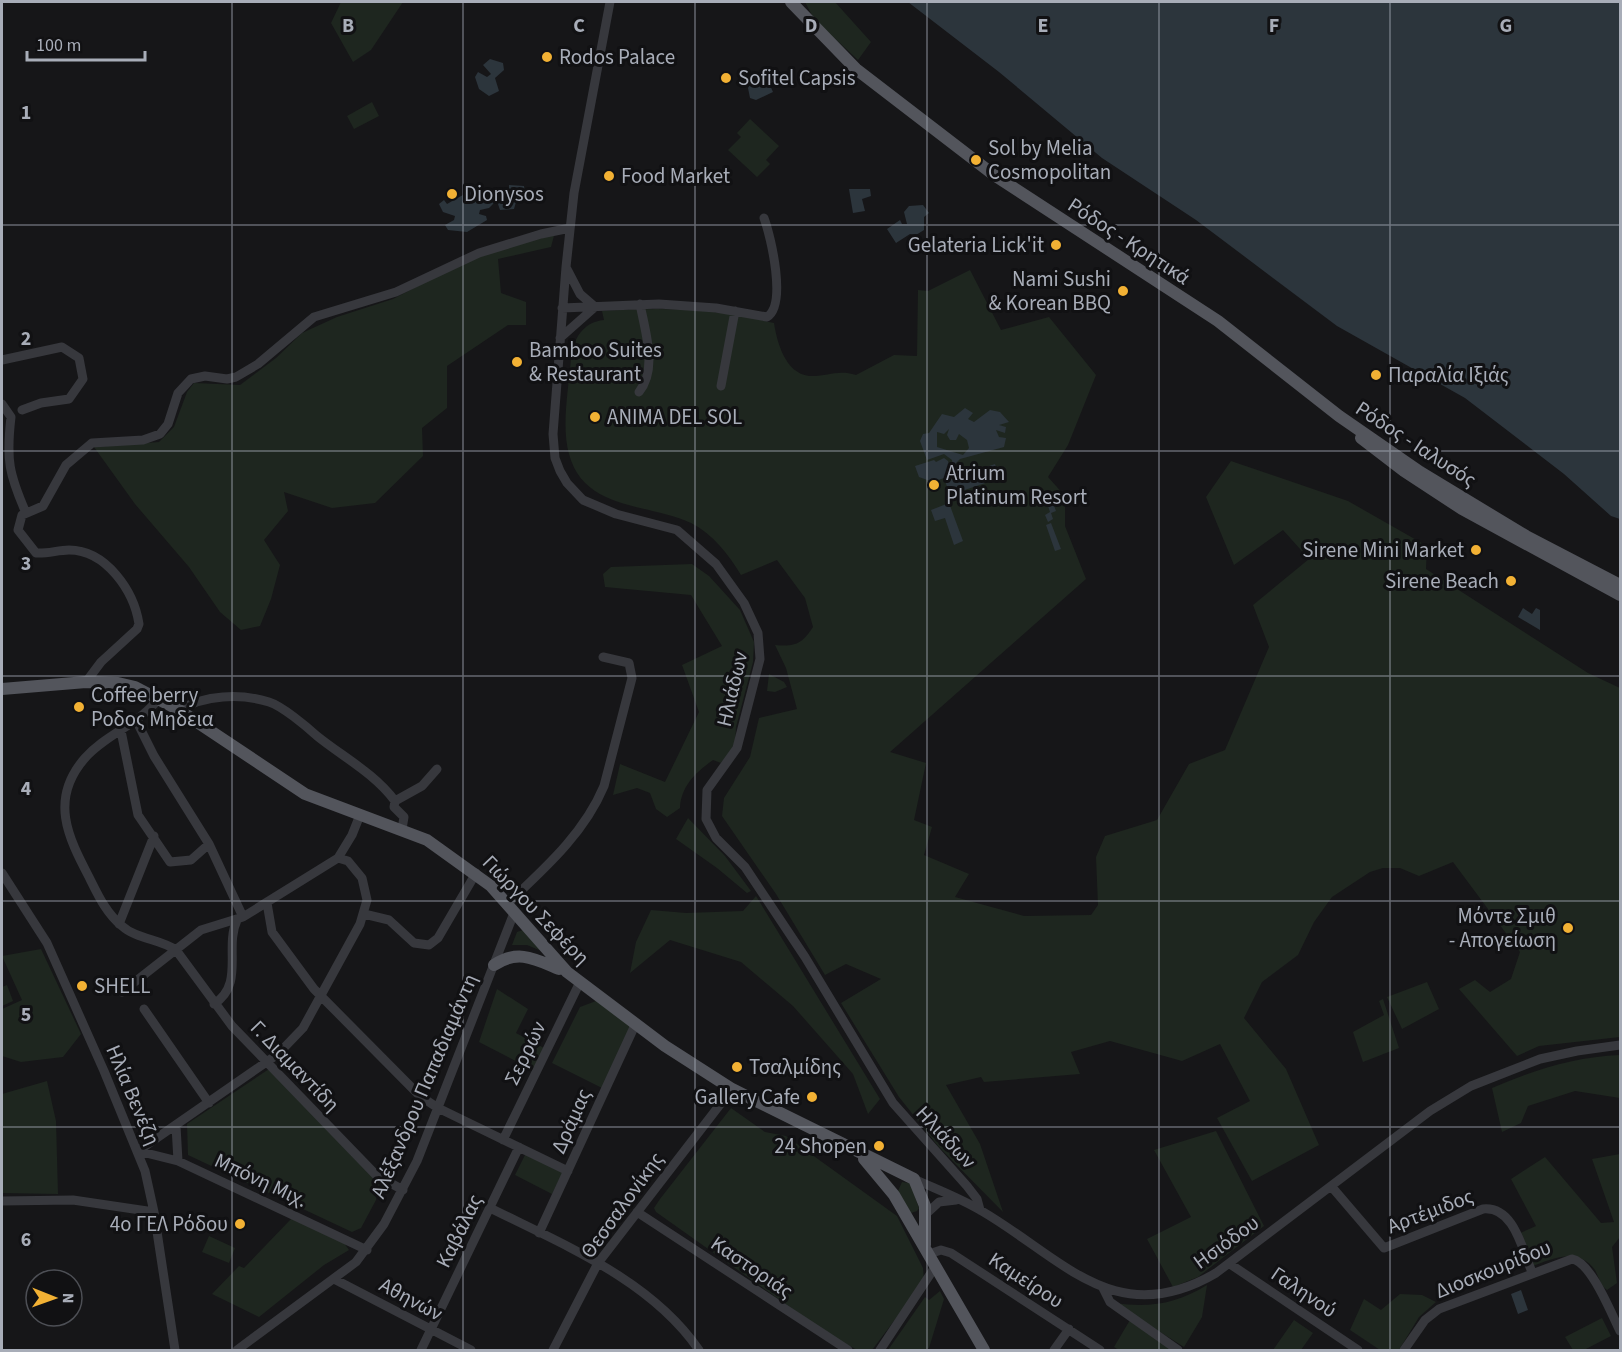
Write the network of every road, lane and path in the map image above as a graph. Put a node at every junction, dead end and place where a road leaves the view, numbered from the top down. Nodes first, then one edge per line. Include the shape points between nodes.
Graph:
1 (610, 2) edge
2 (791, 2) edge
3 (764, 218) dead end
4 (570, 228) junction
5 (566, 267) junction
6 (640, 304) junction
7 (595, 307) junction
8 (562, 308) junction
9 (735, 311) junction
10 (560, 338) junction
11 (2, 360) edge
12 (721, 386) dead end
13 (639, 392) dead end
14 (2, 404) edge
15 (22, 410) dead end
16 (1339, 416) junction
17 (26, 513) junction
18 (1620, 585) edge
19 (1620, 595) edge
20 (603, 657) dead end
21 (86, 682) junction
22 (2, 688) edge
23 (159, 698) junction
24 (179, 710) junction
25 (136, 720) junction
26 (121, 731) junction
27 (437, 769) dead end
28 (395, 801) junction
29 (360, 815) junction
30 (402, 829) junction
31 (154, 836) junction
32 (209, 844) junction
33 (338, 858) junction
34 (2, 873) edge
35 (476, 873) junction
36 (267, 903) junction
37 (511, 908) junction
38 (364, 914) junction
39 (240, 918) junction
40 (119, 924) junction
41 (176, 950) junction
42 (494, 965) junction
43 (567, 972) junction
44 (580, 982) junction
45 (122, 992) dead end
46 (322, 995) junction
47 (214, 1004) junction
48 (144, 1010) dead end
49 (636, 1023) junction
50 (1620, 1046) edge
51 (266, 1062) junction
52 (732, 1089) junction
53 (209, 1103) junction
54 (438, 1108) junction
55 (176, 1126) junction
56 (503, 1140) junction
57 (519, 1147) junction
58 (853, 1149) junction
59 (138, 1151) junction
60 (178, 1161) junction
61 (568, 1171) junction
62 (914, 1179) junction
63 (967, 1186) junction
64 (1331, 1186) junction
65 (403, 1190) junction
66 (894, 1195) junction
67 (2, 1201) edge
68 (963, 1202) junction
69 (490, 1208) junction
70 (980, 1210) junction
71 (154, 1212) junction
72 (638, 1212) junction
73 (926, 1214) junction
74 (907, 1217) junction
75 (539, 1233) junction
76 (367, 1250) junction
77 (927, 1250) junction
78 (598, 1263) junction
79 (1230, 1264) junction
80 (935, 1267) junction
81 (1532, 1272) junction
82 (334, 1279) junction
83 (1102, 1288) junction
84 (1069, 1329) junction
85 (430, 1331) junction
86 (1620, 1331) edge
87 (175, 1350) edge
88 (237, 1350) edge
89 (421, 1350) edge
90 (471, 1350) edge
91 (553, 1350) edge
92 (699, 1350) edge
93 (848, 1350) edge
94 (880, 1350) edge
95 (984, 1350) edge
96 (1054, 1350) edge
97 (1100, 1350) edge
98 (1179, 1350) edge
99 (1358, 1350) edge
100 (1404, 1350) edge

1 - 4 street, Ηλιάδων
2 - 16 main road, Ρόδος - Κρητικά via 856,69 940,135 1037,204 1218,321
3 - 9 street via 773,242 776,271 772,313 767,317
4 - 5 street, Ηλιάδων
4 - 17 street via 479,253 396,292 314,317 258,364 236,377 191,379 178,393 168,424 160,434 143,440 92,442 66,465 43,506
5 - 7 street via 580,294
5 - 8 street, Ηλιάδων
6 - 7 street
6 - 9 street
6 - 13 street via 648,343 648,369 645,385
7 - 8 street
7 - 10 street
8 - 10 street, Ηλιάδων
9 - 12 street
10 - 63 street, Ηλιάδων via 553,434 555,458 567,483 594,506 666,526 694,542 731,583 758,633 760,659 737,748 707,790 705,809 710,827 745,867 793,939 892,1103
11 - 15 street via 62,347 79,358 83,379 69,399
14 - 17 street via 11,417 10,477
16 - 18 main road, Ρόδος - Ιαλυσός via 1505,524
16 - 19 main road, Ρόδος - Ιαλυσός via 1373,450 1404,471 1521,543
17 - 21 street via 18,530 36,553 77,552 107,564 138,616 137,628
20 - 37 street via 629,663 632,683 604,786 569,842
21 - 22 main road, Γιώργου Σεφέρη
21 - 23 main road, Γιώργου Σεφέρη via 127,684
23 - 24 main road, Γιώργου Σεφέρη
23 - 25 street
24 - 28 street via 205,699 231,696 271,702 355,761
24 - 29 main road, Γιώργου Σεφέρη via 290,785 319,801
25 - 26 street
25 - 32 street
26 - 31 street via 138,815
26 - 40 street via 95,749 77,770 66,800 65,824 68,838 102,902
27 - 28 street via 422,786
28 - 30 street via 394,807 404,817
29 - 30 main road, Γιώργου Σεφέρη
29 - 33 street
30 - 35 main road, Γιώργου Σεφέρη via 427,840
31 - 32 street via 170,862 191,860
31 - 40 street
32 - 39 street
33 - 36 street
33 - 38 street via 348,861 366,884
34 - 59 street, Ηλία Βενέζη via 47,943
35 - 37 main road, Γιώργου Σεφέρη
35 - 38 street via 438,938 429,945 414,943 389,920
36 - 39 street
36 - 46 street via 272,932
37 - 42 street, Αλέξανδρου Παπαδιαμάντη
37 - 43 main road, Γιώργου Σεφέρη
38 - 46 street
39 - 41 street via 201,930
39 - 47 street via 233,929 230,983 222,999
40 - 41 street
41 - 45 street
41 - 47 street, Γ. Διαμαντίδη
42 - 43 main road via 511,956 524,956
42 - 54 street, Αλέξανδρου Παπαδιαμάντη
43 - 44 main road, Γιώργου Σεφέρη
44 - 49 main road, Γιώργου Σεφέρη
44 - 56 street, Σερρών
46 - 51 street via 303,1028
46 - 54 street via 420,1096
47 - 51 street, Γ. Διαμαντίδη
48 - 53 street
49 - 52 main road, Γιώργου Σεφέρη
49 - 61 street, Δράμας
50 - 64 street, Ησιόδου via 1561,1054 1494,1075 1430,1111
51 - 53 street
51 - 65 street, Γ. Διαμαντίδη via 376,1175
52 - 58 main road, Γιώργου Σεφέρη
52 - 72 street, Θεσσαλονίκης
53 - 55 street
54 - 56 street
54 - 65 street, Αλέξανδρου Παπαδιαμάντη
55 - 59 street
55 - 60 street
56 - 57 street
57 - 61 street
57 - 69 street, Καβάλας
58 - 62 main road, Γιώργου Σεφέρη
58 - 66 main road
59 - 60 street, Μπόνη Μιχ.
59 - 71 street, Ηλία Βενέζη
60 - 76 street, Μπόνη Μιχ.
61 - 75 street, Δράμας
62 - 66 main road via 899,1180
62 - 68 street, Γιώργου Σεφέρη
62 - 73 main road
63 - 68 street, Ηλιάδων via 971,1195
63 - 70 street, Ηλιάδων
64 - 79 street, Ησιόδου
64 - 81 street, Αρτέμιδος via 1384,1248 1483,1209 1498,1209 1512,1225
65 - 76 street, Αλέξανδρου Παπαδιαμάντη
66 - 74 main road
67 - 71 street via 73,1200
68 - 70 street, Ησιόδου
68 - 73 street via 939,1202
69 - 75 street
69 - 85 street, Καβάλας
70 - 83 street, Ησιόδου
71 - 87 street, Ηλία Βενέζη
72 - 78 street, Θεσσαλονίκης
72 - 93 street, Καστοριάς
73 - 74 main road via 918,1221
73 - 77 main road
74 - 77 main road
75 - 78 street
76 - 82 street, Αλέξανδρου Παπαδιαμάντη
77 - 80 main road
77 - 84 street, Καμείρου via 951,1253
78 - 91 street, Θεσσαλονίκης
78 - 92 street via 675,1318
79 - 83 street, Ησιόδου via 1187,1289 1165,1294 1136,1296
79 - 99 street, Γαληνού
80 - 94 street
80 - 95 main road
81 - 86 street, Διοσκουρίδου via 1565,1260 1578,1260 1587,1268
81 - 100 street, Διοσκουρίδου via 1439,1309 1425,1320
82 - 85 street, Αθηνών
82 - 88 street, Αλέξανδρου Παπαδιαμάντη
83 - 98 street via 1110,1302
84 - 96 street
84 - 97 street, Καμείρου
85 - 89 street, Καβάλας
85 - 90 street, Αθηνών

